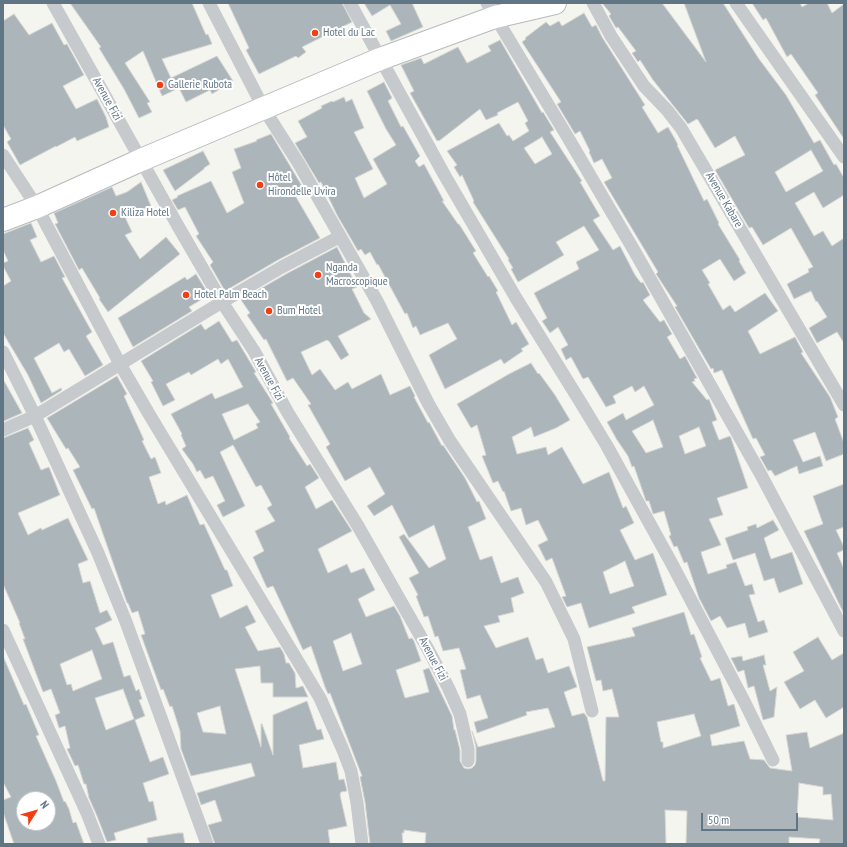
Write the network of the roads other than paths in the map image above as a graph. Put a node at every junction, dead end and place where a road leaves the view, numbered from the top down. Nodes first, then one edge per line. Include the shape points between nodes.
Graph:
1 (53, 3) edge
2 (209, 3) edge
3 (350, 3) edge
4 (555, 3) edge
5 (593, 3) edge
6 (736, 3) edge
7 (491, 10) edge
8 (380, 59) junction
9 (264, 109) junction
10 (3, 155) edge
11 (844, 157) edge
12 (141, 160) junction
13 (37, 207) junction
14 (3, 220) edge
15 (339, 237) junction
16 (222, 302) junction
17 (3, 352) edge
18 (120, 364) junction
19 (844, 405) edge
20 (35, 416) junction
21 (3, 430) edge
22 (3, 630) edge
23 (844, 631) edge
24 (592, 711) dead end
25 (773, 760) dead end
26 (468, 762) dead end
27 (99, 844) edge
28 (207, 844) edge
29 (362, 844) edge

1 - 12 street, Avenue Fizi
2 - 9 street
3 - 8 street
4 - 7 highway
5 - 19 street, Avenue Kabare via 644,86 681,128
6 - 11 street
7 - 8 highway
7 - 23 street via 635,252 760,473
8 - 9 highway
8 - 25 street via 512,291 610,452 672,564
9 - 12 highway
9 - 15 street via 299,164
10 - 13 street
12 - 13 highway
12 - 16 street, Avenue Fizi
13 - 14 highway
13 - 18 street
15 - 16 street
15 - 24 street via 377,301 450,441 546,582 574,639
16 - 18 street
16 - 26 street, Avenue Fizi via 358,526 429,651 460,714 468,749
17 - 20 street
18 - 20 street
18 - 29 street via 320,698 351,771
20 - 21 street
20 - 28 street via 98,553 126,622
22 - 27 street

